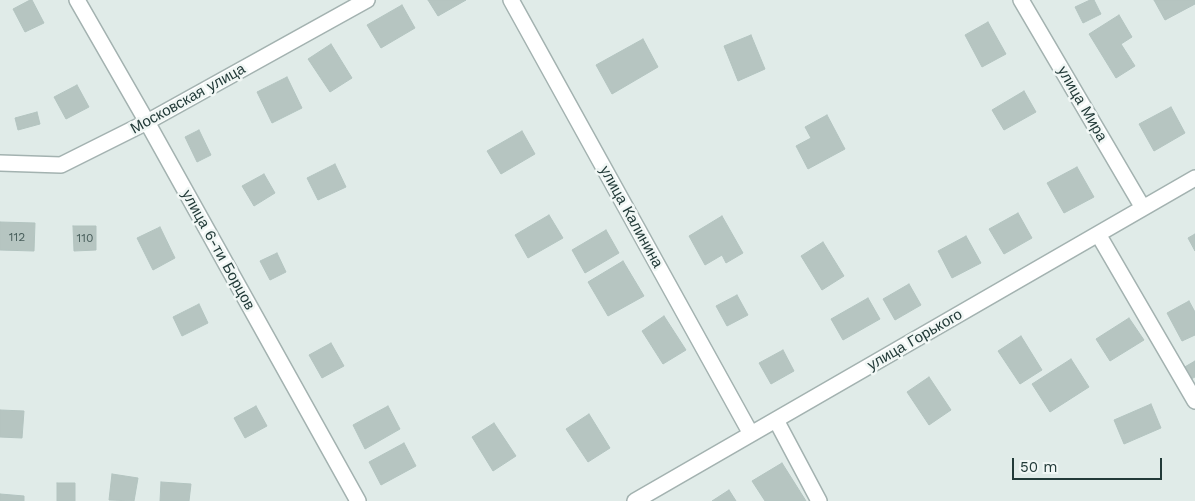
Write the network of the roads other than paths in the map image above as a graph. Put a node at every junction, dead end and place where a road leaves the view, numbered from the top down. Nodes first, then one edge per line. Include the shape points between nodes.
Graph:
1 (77, 0) edge
2 (367, 0) edge
3 (511, 0) edge
4 (1021, 0) edge
5 (147, 122) junction
6 (0, 163) edge
7 (1195, 178) edge
8 (1143, 208) junction
9 (1098, 234) junction
10 (1195, 401) edge
11 (776, 420) junction
12 (751, 434) junction
13 (358, 501) edge
14 (635, 501) edge
15 (819, 501) edge

1 - 5 street, улица 6-ти Борцов
2 - 5 street, Московская улица
3 - 12 street, улица Калинина
4 - 8 street, улица Мира
5 - 6 street, Московская улица via 61,165
5 - 13 street, улица 6-ти Борцов
7 - 8 street, улица Горького
8 - 9 street, улица Горького
9 - 10 street
9 - 11 street, улица Горького
11 - 12 street, улица Горького
11 - 15 street
12 - 14 street, улица Горького

